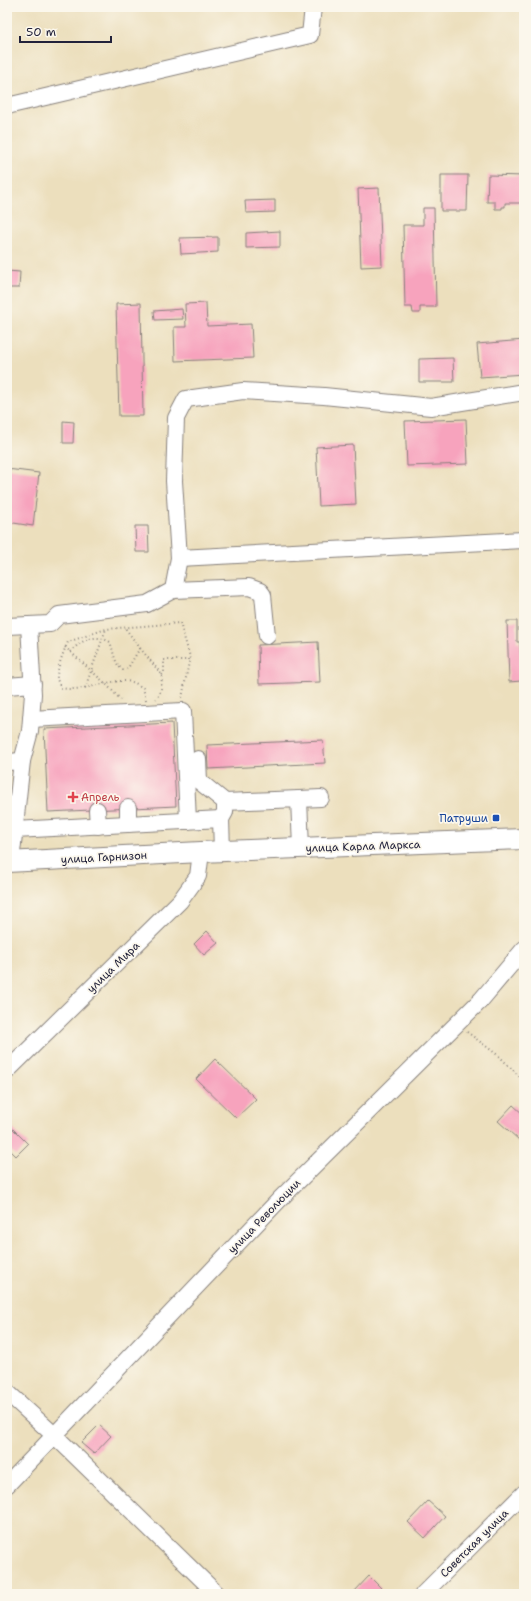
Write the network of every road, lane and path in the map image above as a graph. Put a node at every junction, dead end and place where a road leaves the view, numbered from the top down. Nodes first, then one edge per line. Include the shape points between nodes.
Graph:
1 (313, 7) edge
2 (7, 106) edge
3 (524, 392) edge
4 (524, 540) edge
5 (178, 558) junction
6 (173, 590) junction
7 (29, 625) junction
8 (7, 626) edge
9 (125, 627) junction
10 (106, 629) junction
11 (267, 636) dead end
12 (103, 638) junction
13 (65, 648) junction
14 (140, 648) junction
15 (70, 652) junction
16 (189, 660) junction
17 (91, 671) junction
18 (162, 675) junction
19 (33, 684) junction
20 (106, 684) junction
21 (7, 686) edge
22 (85, 688) junction
23 (180, 711) junction
24 (144, 712) junction
25 (31, 719) junction
26 (198, 759) dead end
27 (15, 761) edge
28 (321, 798) dead end
29 (299, 799) junction
30 (225, 802) junction
31 (128, 808) dead end
32 (97, 810) dead end
33 (221, 820) junction
34 (188, 821) junction
35 (128, 824) junction
36 (98, 826) junction
37 (15, 830) junction
38 (524, 839) edge
39 (301, 848) junction
40 (201, 852) junction
41 (222, 852) junction
42 (9, 862) edge
43 (524, 949) edge
44 (456, 1024) junction
45 (7, 1071) edge
46 (524, 1081) edge
47 (7, 1392) edge
48 (54, 1435) junction
49 (7, 1485) edge
50 (524, 1493) edge
51 (217, 1594) edge
52 (424, 1594) edge

1 - 2 street via 310,35
3 - 5 street via 431,407 243,391 186,399 176,418 174,481
4 - 5 street
5 - 6 street
6 - 7 street via 147,604 60,615 50,624
6 - 11 street via 254,588 264,595
7 - 8 street
7 - 19 street
9 - 10 path
9 - 14 path
9 - 16 path via 180,623
10 - 12 path
10 - 13 path via 68,642
12 - 14 path via 110,642 116,663 123,670 128,668
12 - 15 path via 86,639
12 - 17 path
13 - 15 path
13 - 22 path via 57,678 61,688
14 - 18 path
15 - 17 path
16 - 18 path via 164,660
16 - 23 path
17 - 20 path
17 - 22 path
18 - 24 path via 161,691
19 - 21 street
19 - 25 street
20 - 22 path
20 - 24 path
20 - 24 path via 116,681 132,682 143,688
23 - 24 street
23 - 34 street via 183,711
24 - 25 street
25 - 27 street via 30,730
26 - 30 street via 199,781
27 - 37 street
28 - 29 street
29 - 30 street
29 - 39 street
30 - 33 street via 225,812
31 - 35 street
32 - 36 street
33 - 34 street
33 - 41 street
34 - 35 street
35 - 36 street
36 - 37 street
37 - 42 street
38 - 39 main road, улица Карла Маркса
39 - 41 main road, улица Карла Маркса
40 - 41 main road, улица Карла Маркса
40 - 42 main road, улица Гарнизон
40 - 45 street, улица Мира via 198,876 180,901
43 - 44 street, улица Революции via 481,1000
44 - 46 path via 499,1056
44 - 48 street, улица Революции via 280,1199
47 - 48 street
48 - 49 street, улица Революции
48 - 51 street
50 - 52 street, Советская улица

